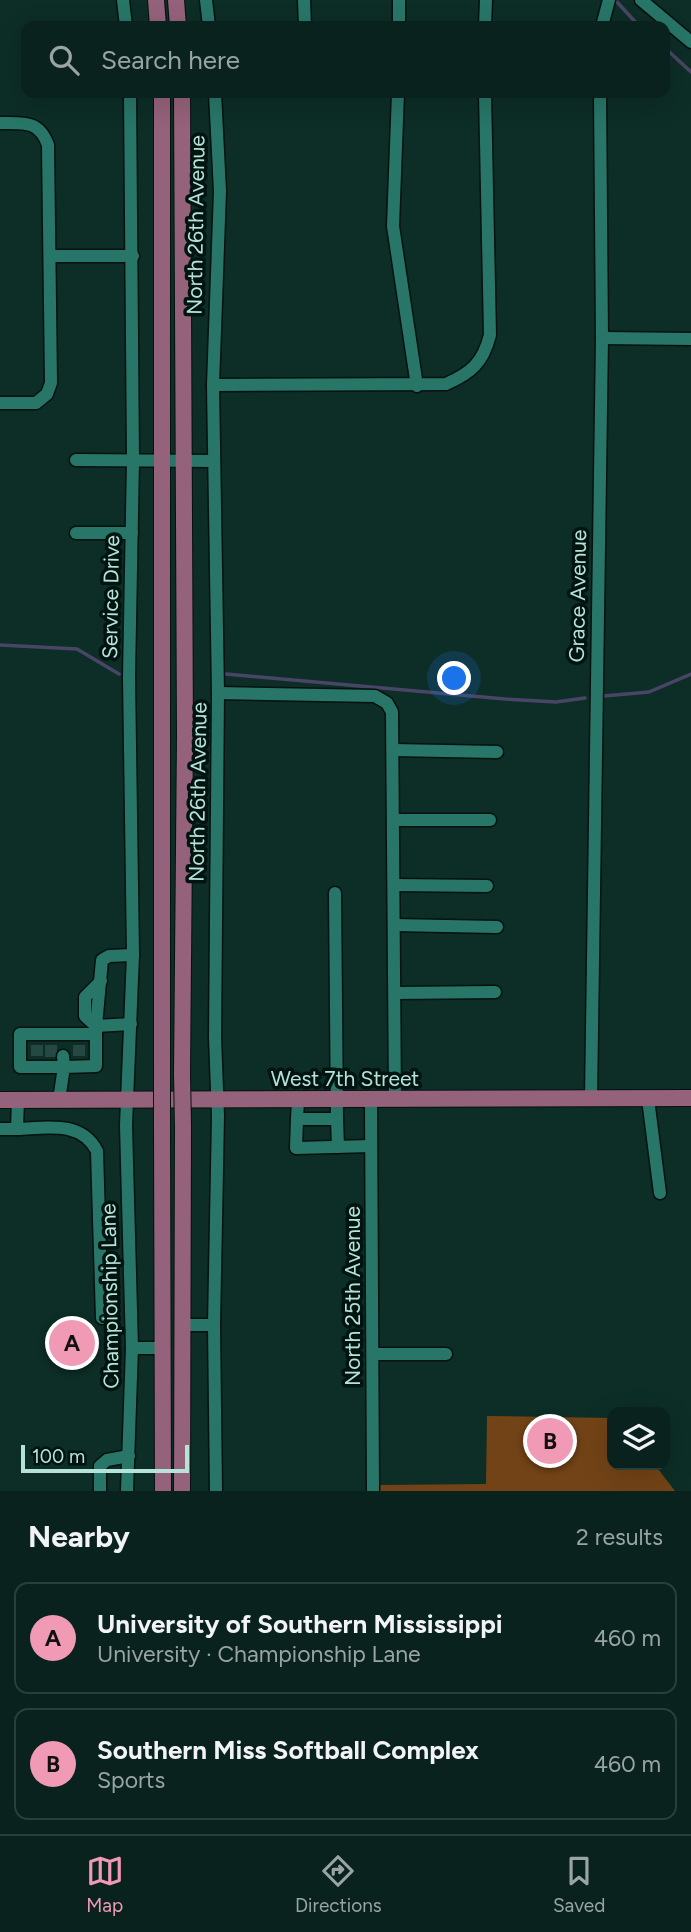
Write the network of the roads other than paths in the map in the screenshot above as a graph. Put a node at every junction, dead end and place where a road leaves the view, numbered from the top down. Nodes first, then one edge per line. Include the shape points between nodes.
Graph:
1 (123, 0) edge
2 (156, 0) edge
3 (176, 0) edge
4 (206, 0) edge
5 (304, 0) edge
6 (399, 0) edge
7 (486, 0) edge
8 (609, 0) edge
9 (641, 0) edge
10 (125, 21) edge
11 (158, 21) edge
12 (178, 21) edge
13 (208, 21) edge
14 (304, 21) edge
15 (399, 21) edge
16 (485, 21) edge
17 (603, 21) edge
18 (666, 21) edge
19 (670, 24) edge
20 (691, 42) edge
21 (130, 98) edge
22 (162, 98) edge
23 (182, 98) edge
24 (215, 98) edge
25 (398, 98) edge
26 (485, 98) edge
27 (600, 98) edge
28 (0, 123) edge
29 (50, 256) junction
30 (133, 256) junction
31 (602, 338) junction
32 (691, 339) edge
33 (213, 385) junction
34 (417, 386) junction
35 (0, 403) edge
36 (76, 460) dead end
37 (133, 460) junction
38 (183, 460) junction
39 (163, 461) junction
40 (214, 461) junction
41 (76, 533) dead end
42 (132, 533) junction
43 (218, 693) junction
44 (393, 750) junction
45 (497, 752) dead end
46 (394, 820) junction
47 (490, 820) dead end
48 (394, 885) junction
49 (487, 886) dead end
50 (335, 893) dead end
51 (394, 925) junction
52 (497, 927) dead end
53 (133, 955) junction
54 (495, 992) dead end
55 (395, 993) junction
56 (131, 1024) junction
57 (96, 1030) junction
58 (79, 1050) junction
59 (57, 1051) junction
60 (648, 1098) junction
61 (691, 1098) edge
62 (591, 1099) junction
63 (0, 1100) edge
64 (18, 1100) junction
65 (59, 1100) junction
66 (217, 1100) junction
67 (371, 1100) junction
68 (395, 1100) junction
69 (127, 1101) junction
70 (298, 1101) junction
71 (335, 1101) junction
72 (297, 1119) junction
73 (337, 1119) junction
74 (0, 1129) edge
75 (17, 1129) junction
76 (372, 1146) junction
77 (338, 1147) junction
78 (660, 1193) dead end
79 (102, 1318) dead end
80 (181, 1325) junction
81 (214, 1325) junction
82 (132, 1348) junction
83 (162, 1348) junction
84 (373, 1354) junction
85 (446, 1354) dead end
86 (129, 1456) junction
87 (100, 1491) edge
88 (127, 1491) edge
89 (163, 1491) edge
90 (182, 1491) edge
91 (216, 1491) edge
92 (373, 1491) edge

1 - 10 street
2 - 11 main road
3 - 12 main road
4 - 13 street
5 - 14 street
6 - 15 street
7 - 16 street
8 - 17 street
9 - 18 street
19 - 20 street
21 - 30 street, Service Drive
22 - 39 main road
23 - 38 main road
24 - 33 street, North 26th Avenue via 220,237
25 - 34 street via 393,226
26 - 34 street via 490,335 486,353 469,373 446,384
27 - 31 street, Grace Avenue
28 - 29 street via 32,123 43,131 48,145
29 - 30 street
29 - 35 street via 51,383 36,403
30 - 37 street, Service Drive
31 - 32 street
31 - 62 street, Grace Avenue
33 - 34 street
33 - 40 street, North 26th Avenue
36 - 37 street
37 - 39 street
37 - 42 street, Service Drive
38 - 39 street
38 - 40 street
38 - 80 main road, bridge
39 - 83 main road, bridge
40 - 43 street, North 26th Avenue
41 - 42 street
42 - 53 street, Service Drive
43 - 44 street via 375,696 392,712
43 - 66 street, North 26th Avenue
44 - 45 street
44 - 46 street
46 - 47 street
46 - 48 street
48 - 49 street
48 - 51 street
50 - 71 street
51 - 52 street
51 - 55 street
53 - 56 street, Service Drive
53 - 57 street via 103,960
54 - 55 street
55 - 68 street
56 - 57 street
56 - 69 street, Service Drive
57 - 58 street
57 - 58 street via 96,1066
58 - 59 street
58 - 59 street
59 - 59 street via 37,1051
59 - 65 street
60 - 61 main road, West 7th Street
60 - 62 main road, West 7th Street
60 - 78 street
62 - 68 main road, West 7th Street
63 - 64 main road, West 7th Street
64 - 65 main road, West 7th Street
64 - 75 street
65 - 69 main road, West 7th Street
66 - 69 main road, West 7th Street
66 - 70 main road, West 7th Street
66 - 81 street, North 26th Avenue
67 - 68 main road, West 7th Street
67 - 71 main road, West 7th Street
67 - 76 street, North 25th Avenue
69 - 82 street, Championship Lane
70 - 71 main road, West 7th Street
70 - 72 street
71 - 73 street
72 - 73 street
72 - 77 street via 296,1148
73 - 77 street
74 - 75 street
75 - 79 street via 75,1128 92,1140 97,1151
76 - 77 street
76 - 84 street, North 25th Avenue
80 - 81 street
80 - 90 main road
81 - 91 street, North 26th Avenue
82 - 83 street
82 - 86 street, Championship Lane
83 - 89 main road
84 - 85 street
84 - 92 street, North 25th Avenue
86 - 87 street via 100,1466
86 - 88 street, Championship Lane

